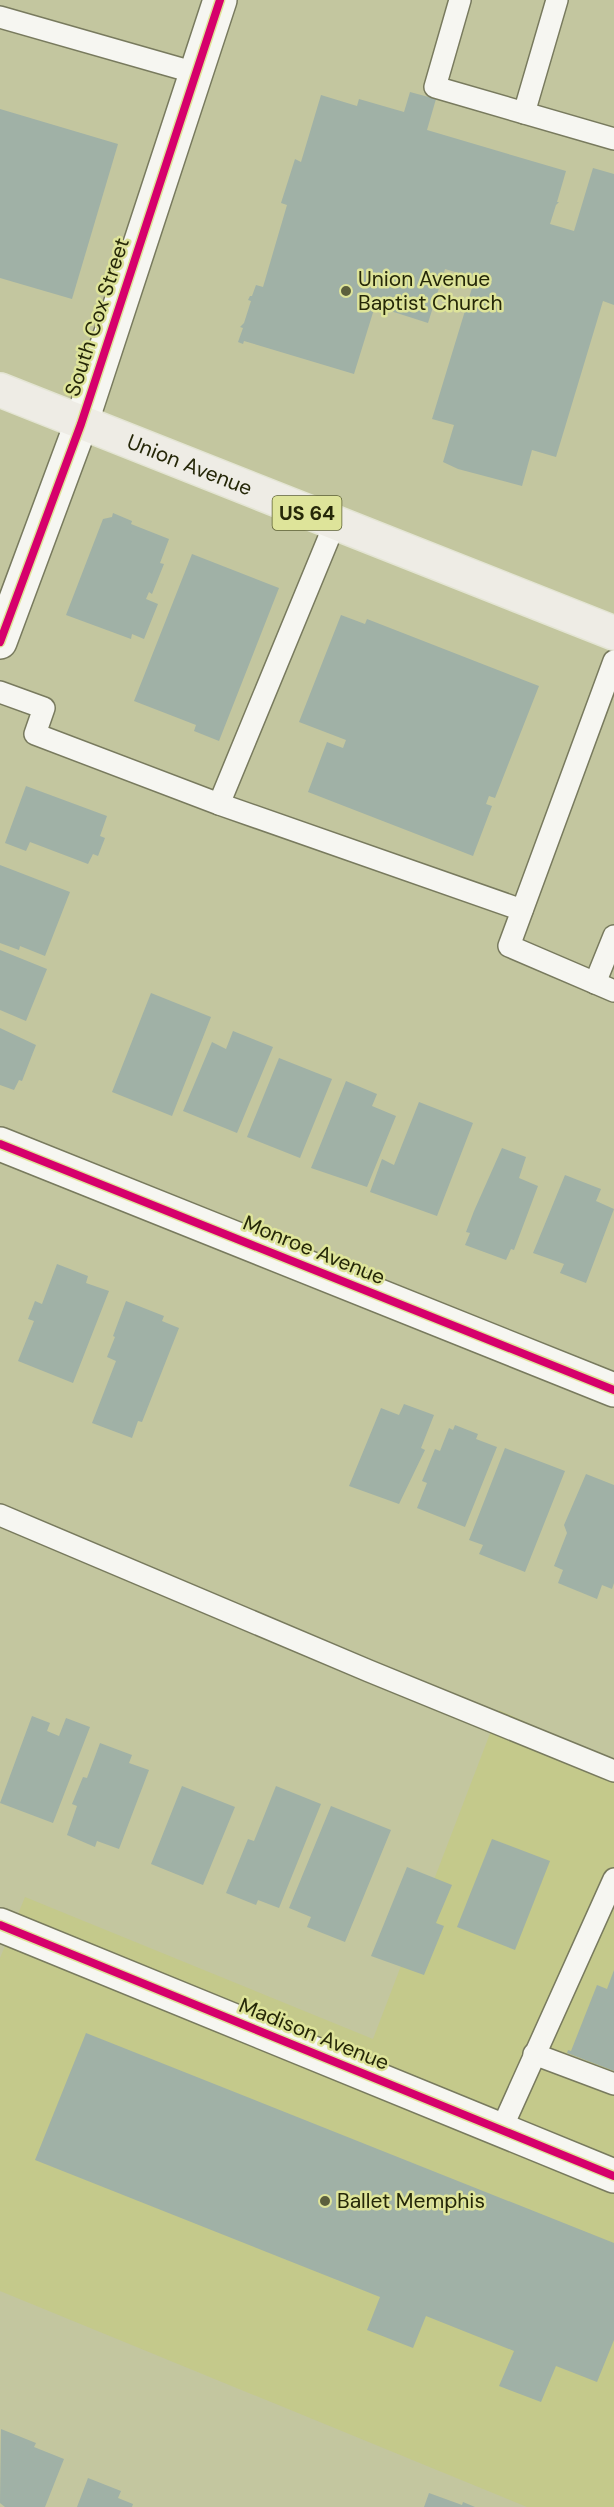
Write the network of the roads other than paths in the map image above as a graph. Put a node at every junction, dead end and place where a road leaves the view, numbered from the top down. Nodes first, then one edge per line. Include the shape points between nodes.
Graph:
1 (220, 0) edge
2 (460, 0) edge
3 (557, 0) edge
4 (0, 18) edge
5 (196, 73) junction
6 (524, 113) junction
7 (613, 136) edge
8 (0, 390) edge
9 (81, 424) junction
10 (335, 524) junction
11 (614, 633) edge
12 (0, 642) edge
13 (614, 661) edge
14 (0, 692) edge
15 (219, 804) junction
16 (522, 910) junction
17 (614, 936) edge
18 (605, 987) edge
19 (0, 1144) edge
20 (614, 1390) edge
21 (0, 1515) edge
22 (614, 1772) edge
23 (614, 1879) edge
24 (0, 1924) edge
25 (534, 2054) junction
26 (614, 2084) edge
27 (501, 2130) junction
28 (614, 2176) edge

1 - 5 street, South Cox Street
2 - 6 lane via 435,87
3 - 6 lane
4 - 5 lane
5 - 9 street, South Cox Street
6 - 7 lane
8 - 9 main road, Union Avenue / US 64
9 - 10 main road, Union Avenue / US 64
9 - 12 street, South Cox Street
10 - 11 main road, Union Avenue / US 64
10 - 15 lane
13 - 16 lane
14 - 15 lane via 44,708 35,734
15 - 16 lane
16 - 18 lane via 509,946
17 - 18 lane
19 - 20 street, Monroe Avenue
21 - 22 lane
23 - 25 lane
24 - 27 street, Madison Avenue
25 - 26 lane
25 - 27 lane
27 - 28 street, Madison Avenue

